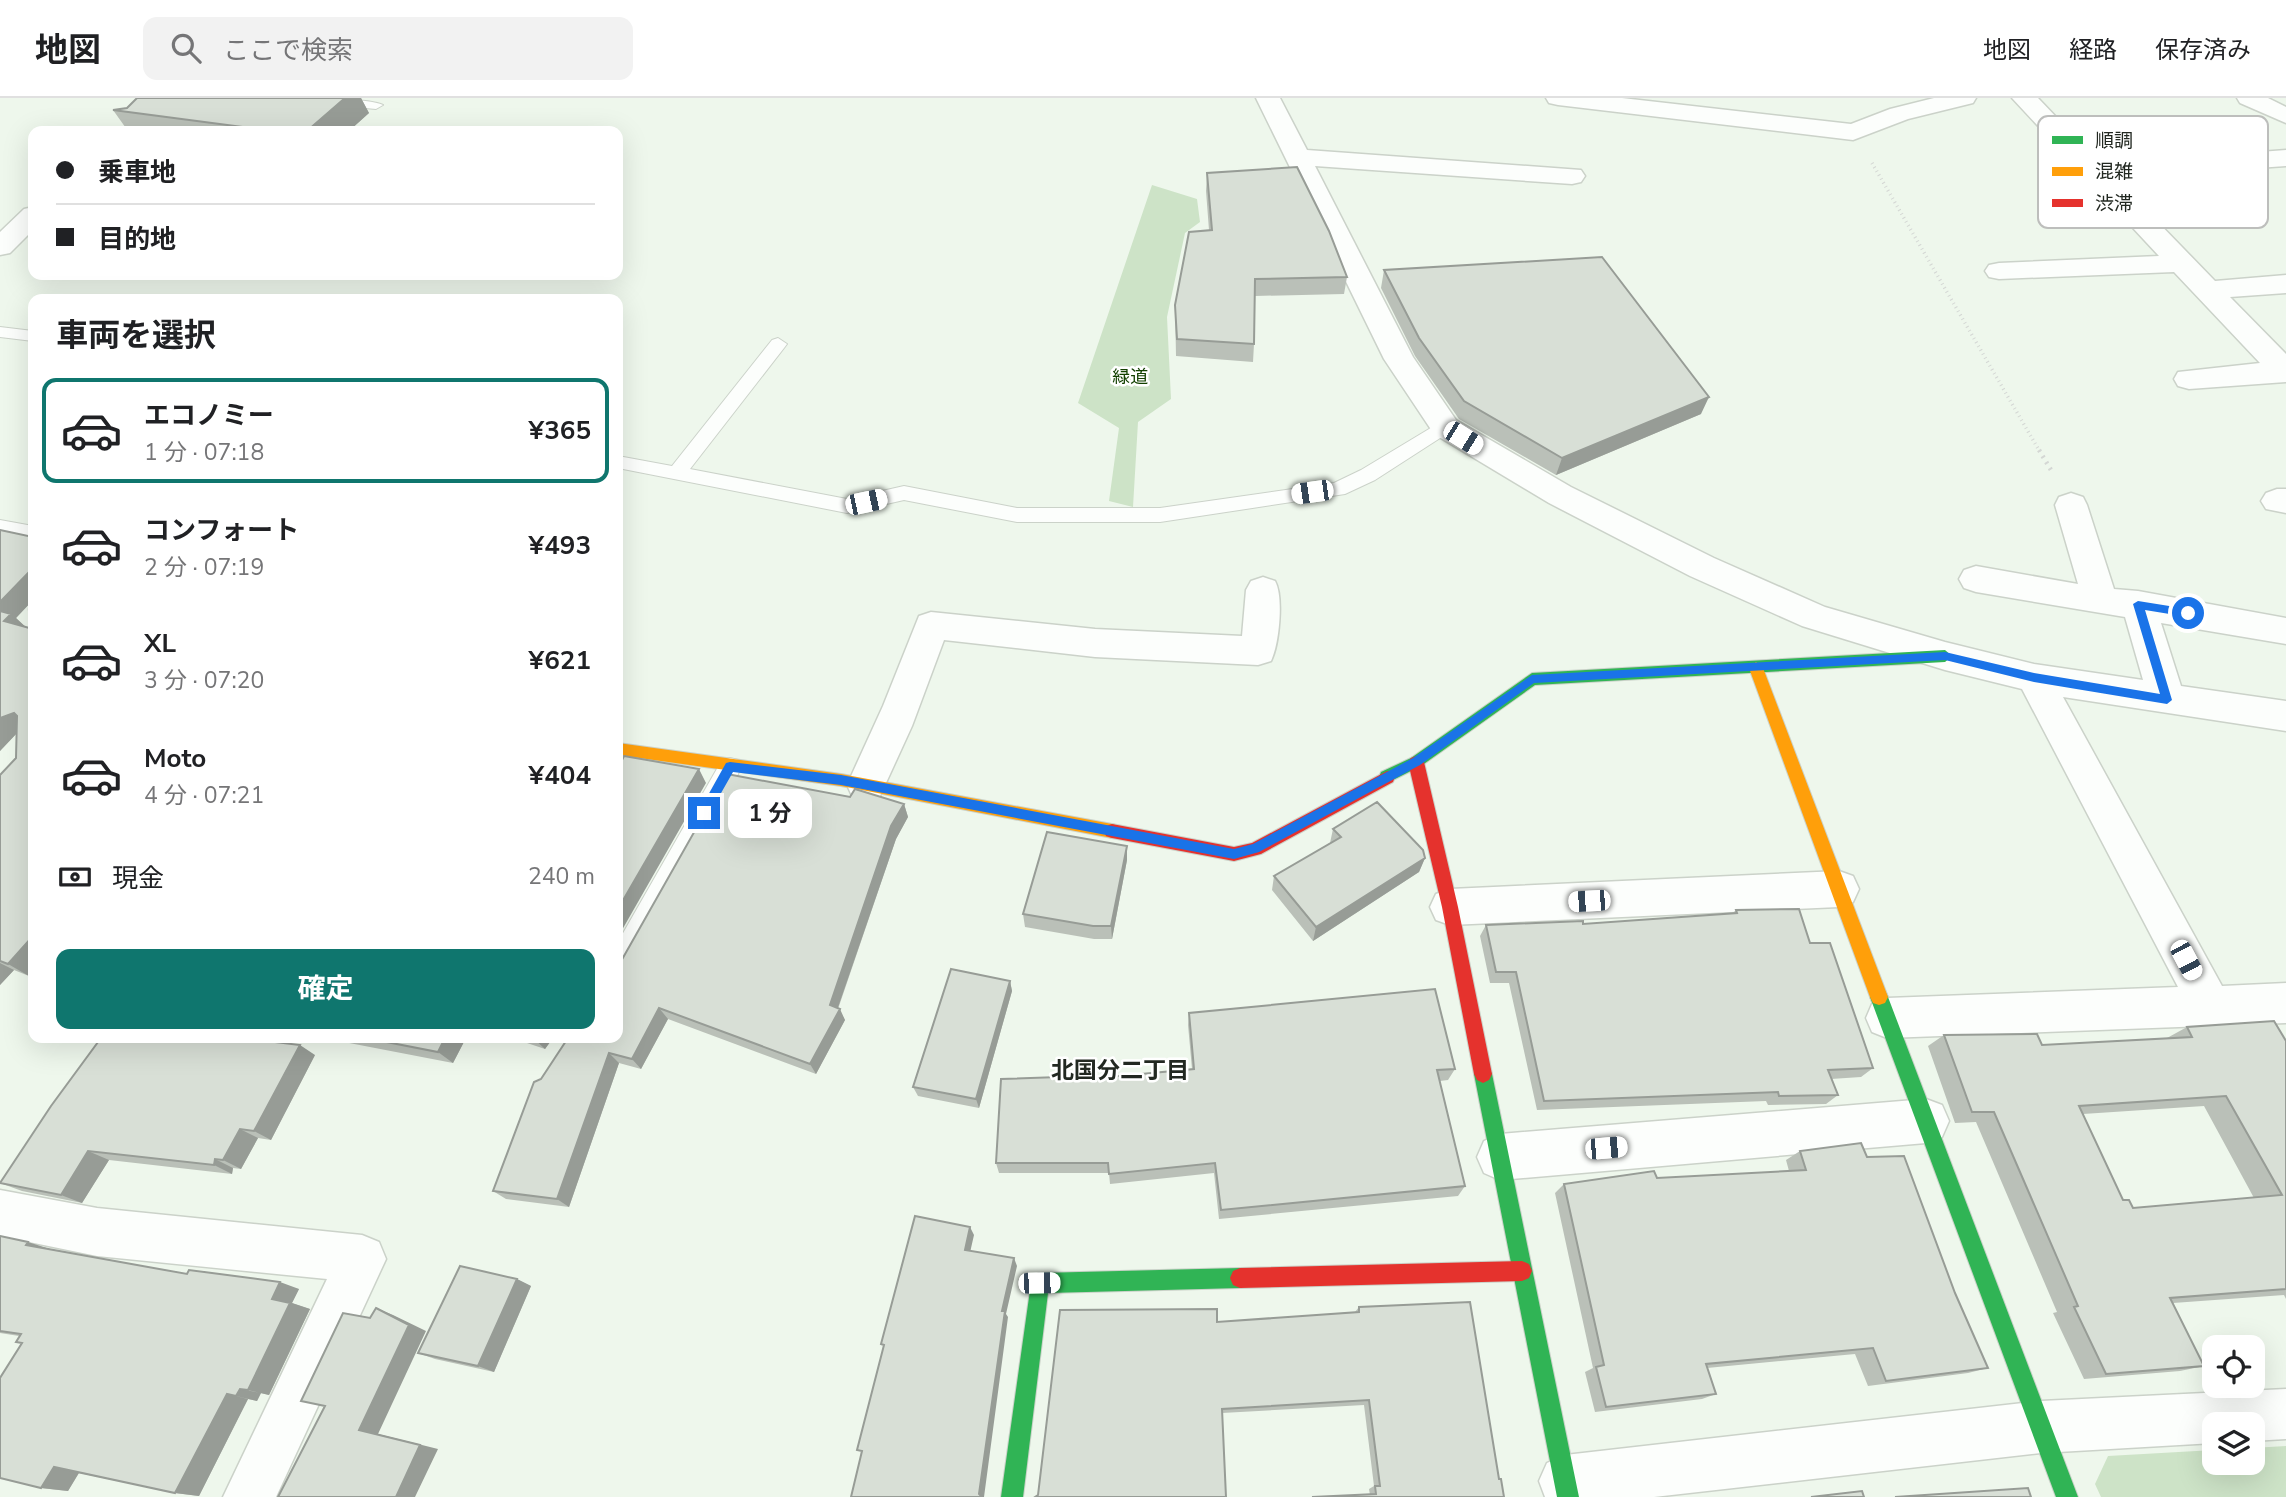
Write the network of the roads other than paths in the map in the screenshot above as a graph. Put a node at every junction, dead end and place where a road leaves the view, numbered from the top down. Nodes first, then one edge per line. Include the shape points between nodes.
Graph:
1 (298, 98) edge
2 (1268, 98) edge
3 (1558, 98) edge
4 (1964, 98) edge
5 (2024, 98) edge
6 (2249, 98) edge
7 (376, 105) dead end
8 (2041, 116) edge
9 (2286, 116) edge
10 (1298, 158) junction
11 (2286, 158) edge
12 (2268, 159) edge
13 (1572, 176) dead end
14 (26, 209) edge
15 (2149, 228) edge
16 (0, 247) edge
17 (2182, 263) junction
18 (1999, 271) dead end
19 (2286, 284) edge
20 (2208, 290) junction
21 (0, 332) edge
22 (28, 335) edge
23 (778, 344) dead end
24 (2285, 371) edge
25 (2189, 379) dead end
26 (1445, 426) junction
27 (623, 462) edge
28 (677, 473) junction
29 (2071, 505) road end
30 (0, 527) edge
31 (28, 532) edge
32 (1976, 579) dead end
33 (1264, 590) dead end
34 (2101, 602) junction
35 (2138, 604) junction
36 (2286, 631) edge
37 (1945, 656) junction
38 (1756, 668) junction
39 (2034, 678) junction
40 (2167, 700) junction
41 (2286, 716) edge
42 (623, 750) edge
43 (1416, 762) junction
44 (730, 767) junction
45 (866, 785) junction
46 (1839, 889) junction
47 (1450, 907) junction
48 (623, 956) edge
49 (2286, 1003) edge
50 (2211, 1007) junction
51 (1887, 1018) junction
52 (1926, 1121) junction
53 (1500, 1157) junction
54 (0, 1213) edge
55 (1522, 1271) junction
56 (2286, 1414) edge
57 (2041, 1427) junction
58 (1567, 1489) edge
59 (249, 1497) edge
60 (1012, 1497) edge
61 (2067, 1497) edge

1 - 7 lane
2 - 10 street
3 - 4 street via 1853,132 1899,114
5 - 8 street
6 - 9 street
10 - 13 street
10 - 26 street via 1399,359
11 - 12 street
14 - 16 street
15 - 17 street
17 - 18 street
17 - 20 street
19 - 20 street
20 - 24 street
21 - 22 lane
23 - 28 lane
24 - 25 street
26 - 28 lane via 1338,489 1160,516 1017,515 904,494 847,506
26 - 37 street via 1560,495 1702,567 1814,617
27 - 28 lane
29 - 34 street
30 - 31 lane
32 - 34 street
33 - 45 street via 1258,651 1095,643 930,625 893,728
34 - 35 street
35 - 36 street
35 - 40 street
37 - 38 street
37 - 39 street
38 - 43 street via 1532,679
38 - 46 street
39 - 40 street
39 - 50 street
40 - 41 street
42 - 44 street
43 - 45 street via 1255,849 1234,854
43 - 47 street
44 - 45 street
44 - 48 lane
46 - 47 street
46 - 51 street
47 - 53 street
49 - 50 street
50 - 51 street
51 - 52 street
52 - 53 street
52 - 57 street
53 - 55 street
54 - 59 street via 97,1233 362,1259
55 - 58 street
55 - 60 street via 1039,1283
56 - 57 street
57 - 58 street
57 - 61 street

